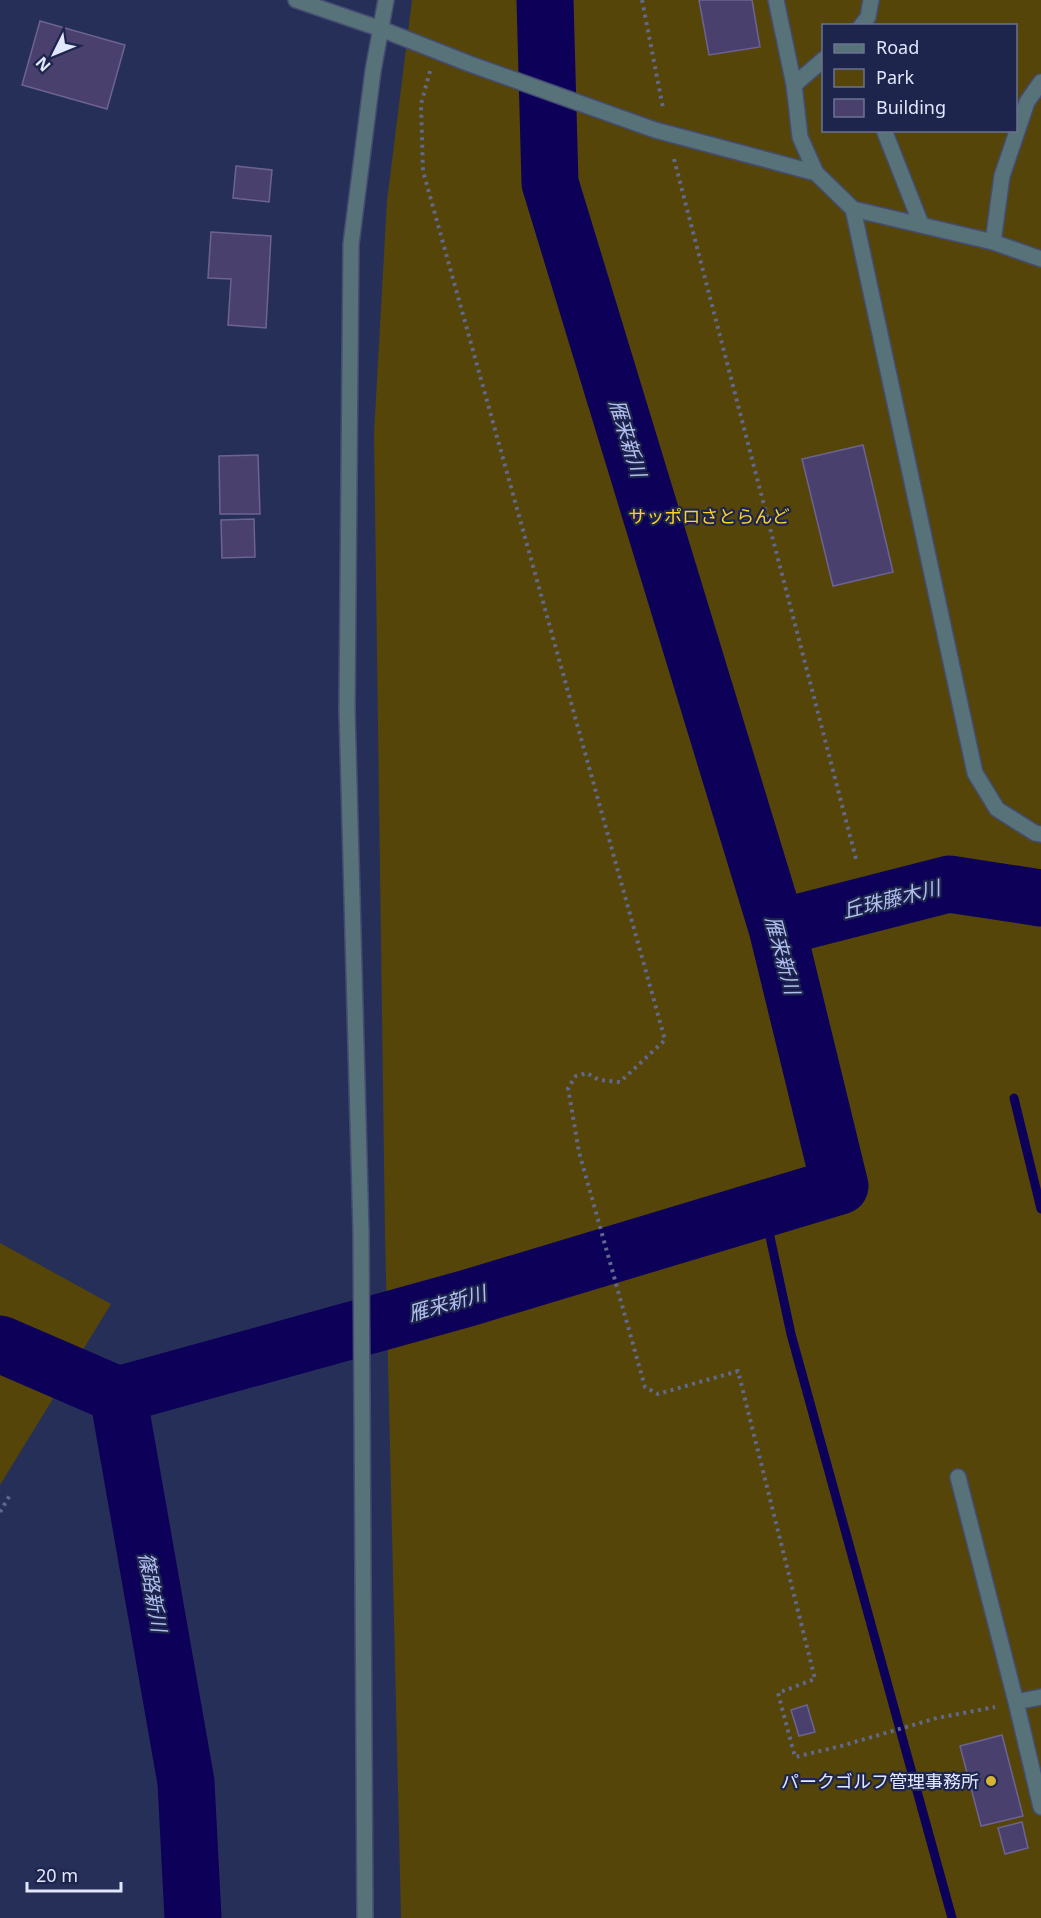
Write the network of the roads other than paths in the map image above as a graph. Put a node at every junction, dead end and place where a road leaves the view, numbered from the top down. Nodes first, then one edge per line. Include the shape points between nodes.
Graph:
1 (296, 0) edge
2 (386, 0) edge
3 (776, 0) edge
4 (871, 0) edge
5 (863, 24) edge
6 (381, 29) junction
7 (822, 61) edge
8 (1041, 82) edge
9 (794, 85) junction
10 (885, 132) edge
11 (1017, 132) edge
12 (1017, 132) edge
13 (816, 173) junction
14 (853, 209) junction
15 (921, 224) junction
16 (993, 242) junction
17 (1041, 259) edge
18 (1041, 834) edge
19 (958, 1477) dead end
20 (1041, 1697) edge
21 (1016, 1702) junction
22 (1041, 1807) edge
23 (365, 1918) edge

1 - 6 street
2 - 6 street
3 - 9 street
4 - 5 street
6 - 13 street via 661,132
6 - 23 street via 351,244 347,710 361,1232
7 - 9 street
8 - 11 street via 1027,102
9 - 13 street via 800,137
10 - 15 street
12 - 16 street via 1002,176
13 - 14 street
14 - 15 street
14 - 18 street via 975,773 997,809
15 - 16 street
16 - 17 street
19 - 21 street
20 - 21 street
21 - 22 street

